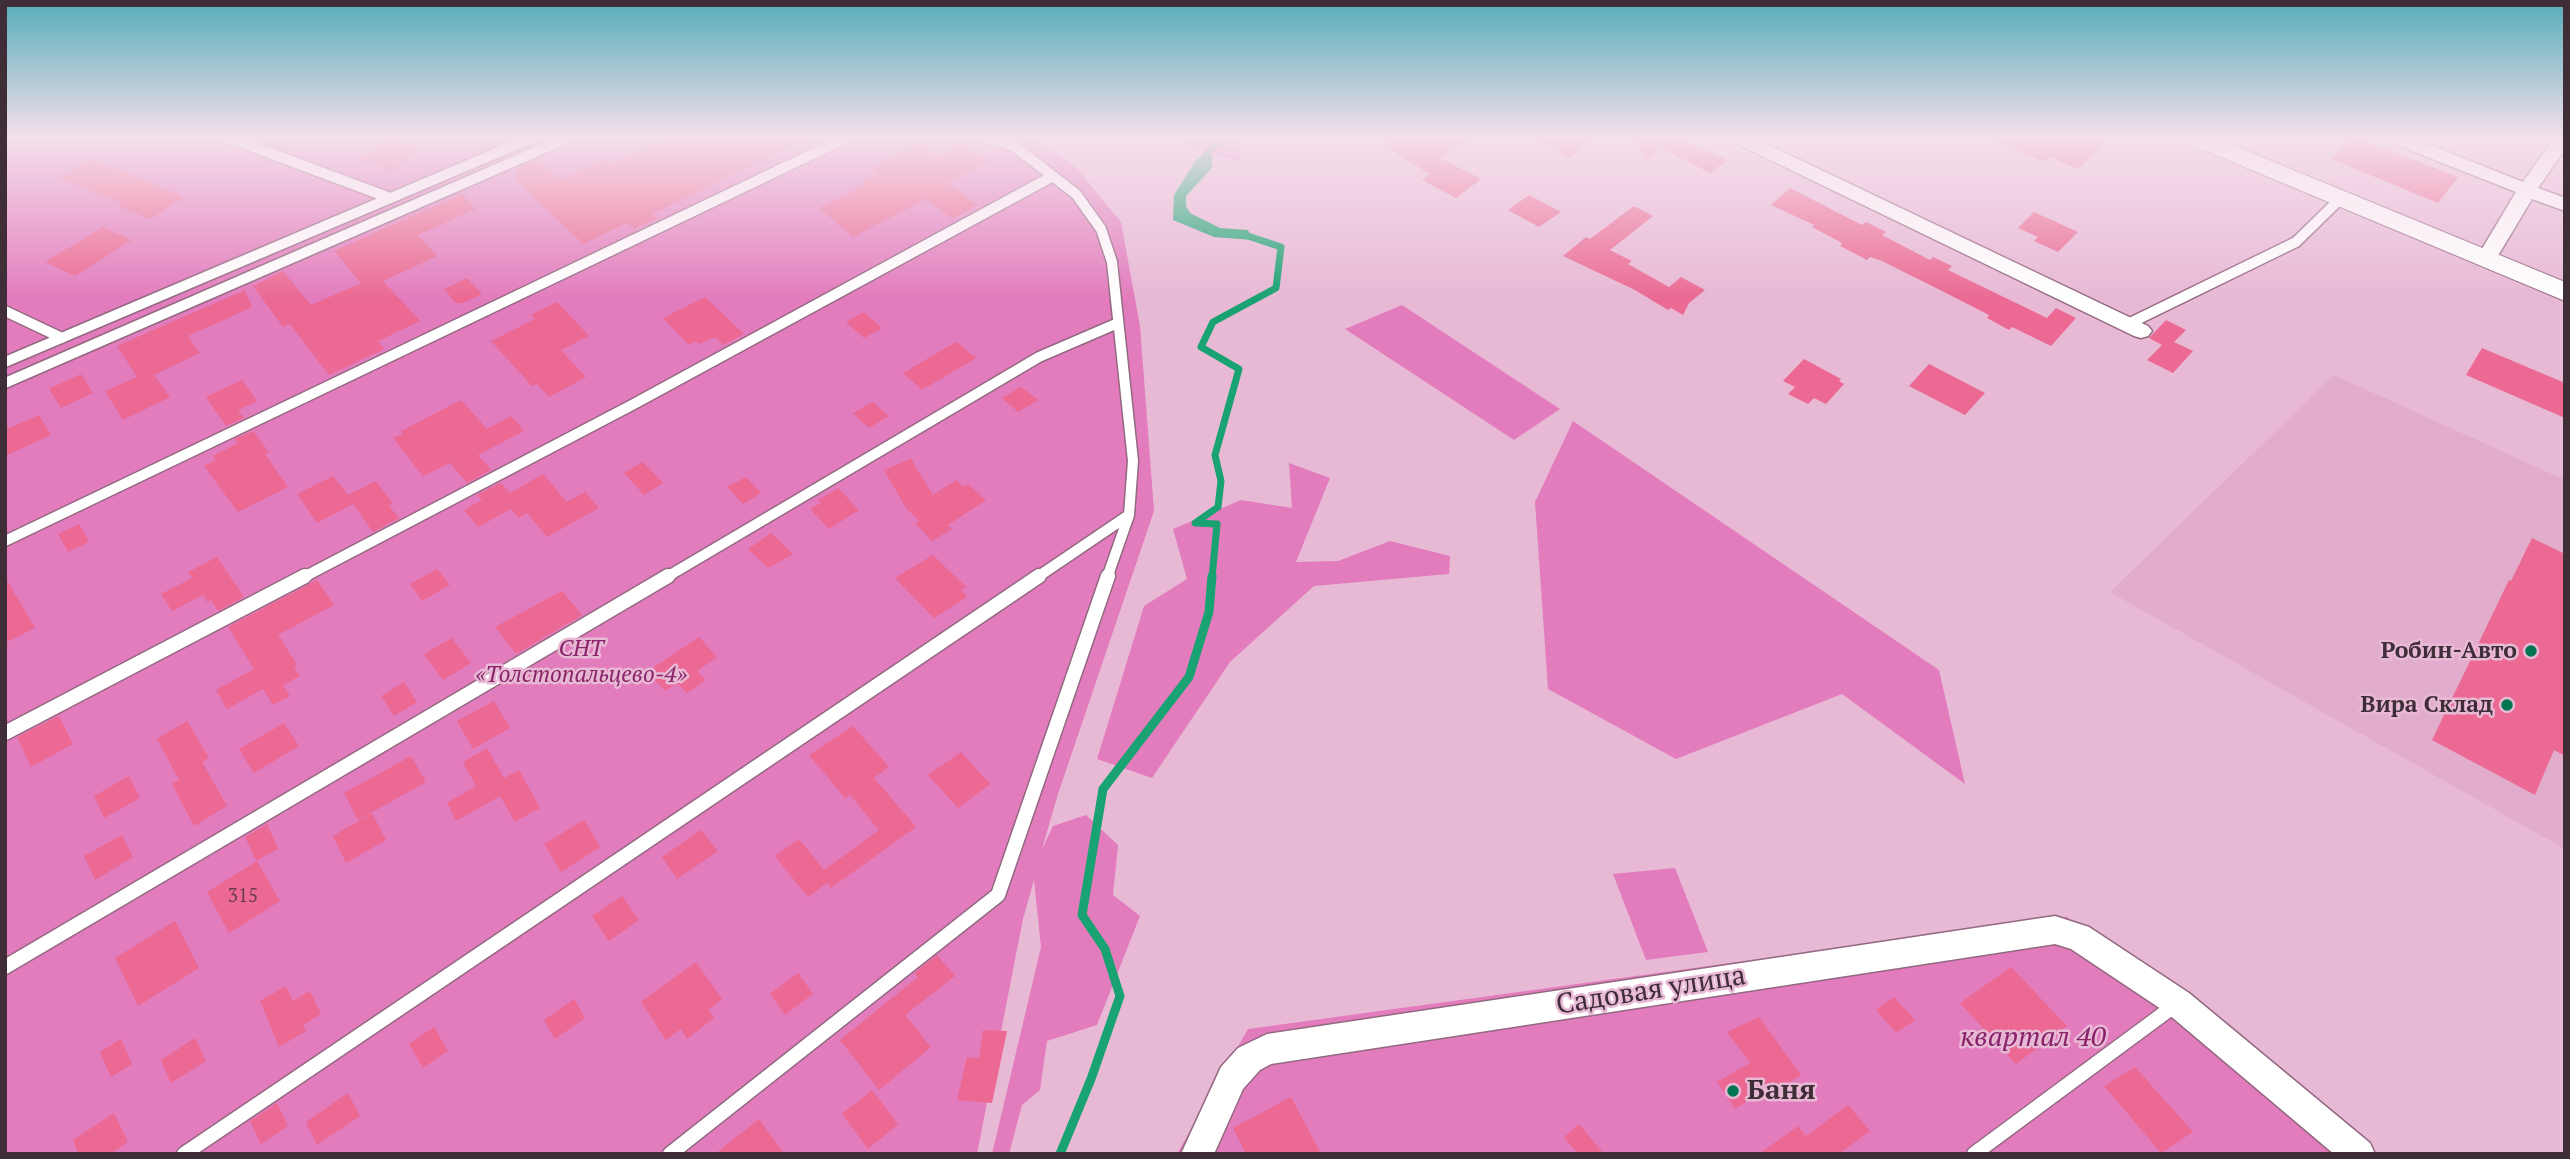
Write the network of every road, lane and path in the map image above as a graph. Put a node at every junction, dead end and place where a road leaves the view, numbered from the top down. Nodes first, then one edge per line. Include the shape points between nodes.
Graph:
1 (372, 191) edge
2 (406, 191) edge
3 (446, 191) edge
4 (735, 191) edge
5 (1025, 191) edge
6 (1072, 191) edge
7 (1851, 191) edge
8 (2323, 191) edge
9 (2526, 191) edge
10 (2530, 191) edge
11 (390, 198) junction
12 (2340, 198) junction
13 (2565, 205) edge
14 (2486, 259) junction
15 (2565, 292) edge
16 (5, 311) edge
17 (1118, 323) junction
18 (2135, 327) joint
19 (62, 338) junction
20 (5, 362) edge
21 (5, 383) edge
22 (1129, 514) junction
23 (5, 541) edge
24 (5, 733) edge
25 (5, 967) edge
26 (2178, 1003) junction
27 (184, 1154) edge
28 (670, 1154) edge
29 (1197, 1154) edge
30 (1974, 1154) edge
31 (2359, 1154) edge

1 - 11 lane
2 - 11 lane
3 - 21 lane
4 - 23 lane
5 - 24 lane via 632,405
6 - 17 lane via 1101,229 1112,262
7 - 18 street
8 - 12 street
9 - 14 street
10 - 13 street
11 - 19 lane
12 - 14 street
12 - 18 lane via 2296,242
14 - 15 street
16 - 19 lane
17 - 22 lane via 1133,461
17 - 25 lane via 1039,357
19 - 20 lane
22 - 27 lane
22 - 28 lane via 998,895
26 - 29 street, Садовая улица via 2079,937 2055,930 1267,1049 1232,1078
26 - 30 lane
26 - 31 street

